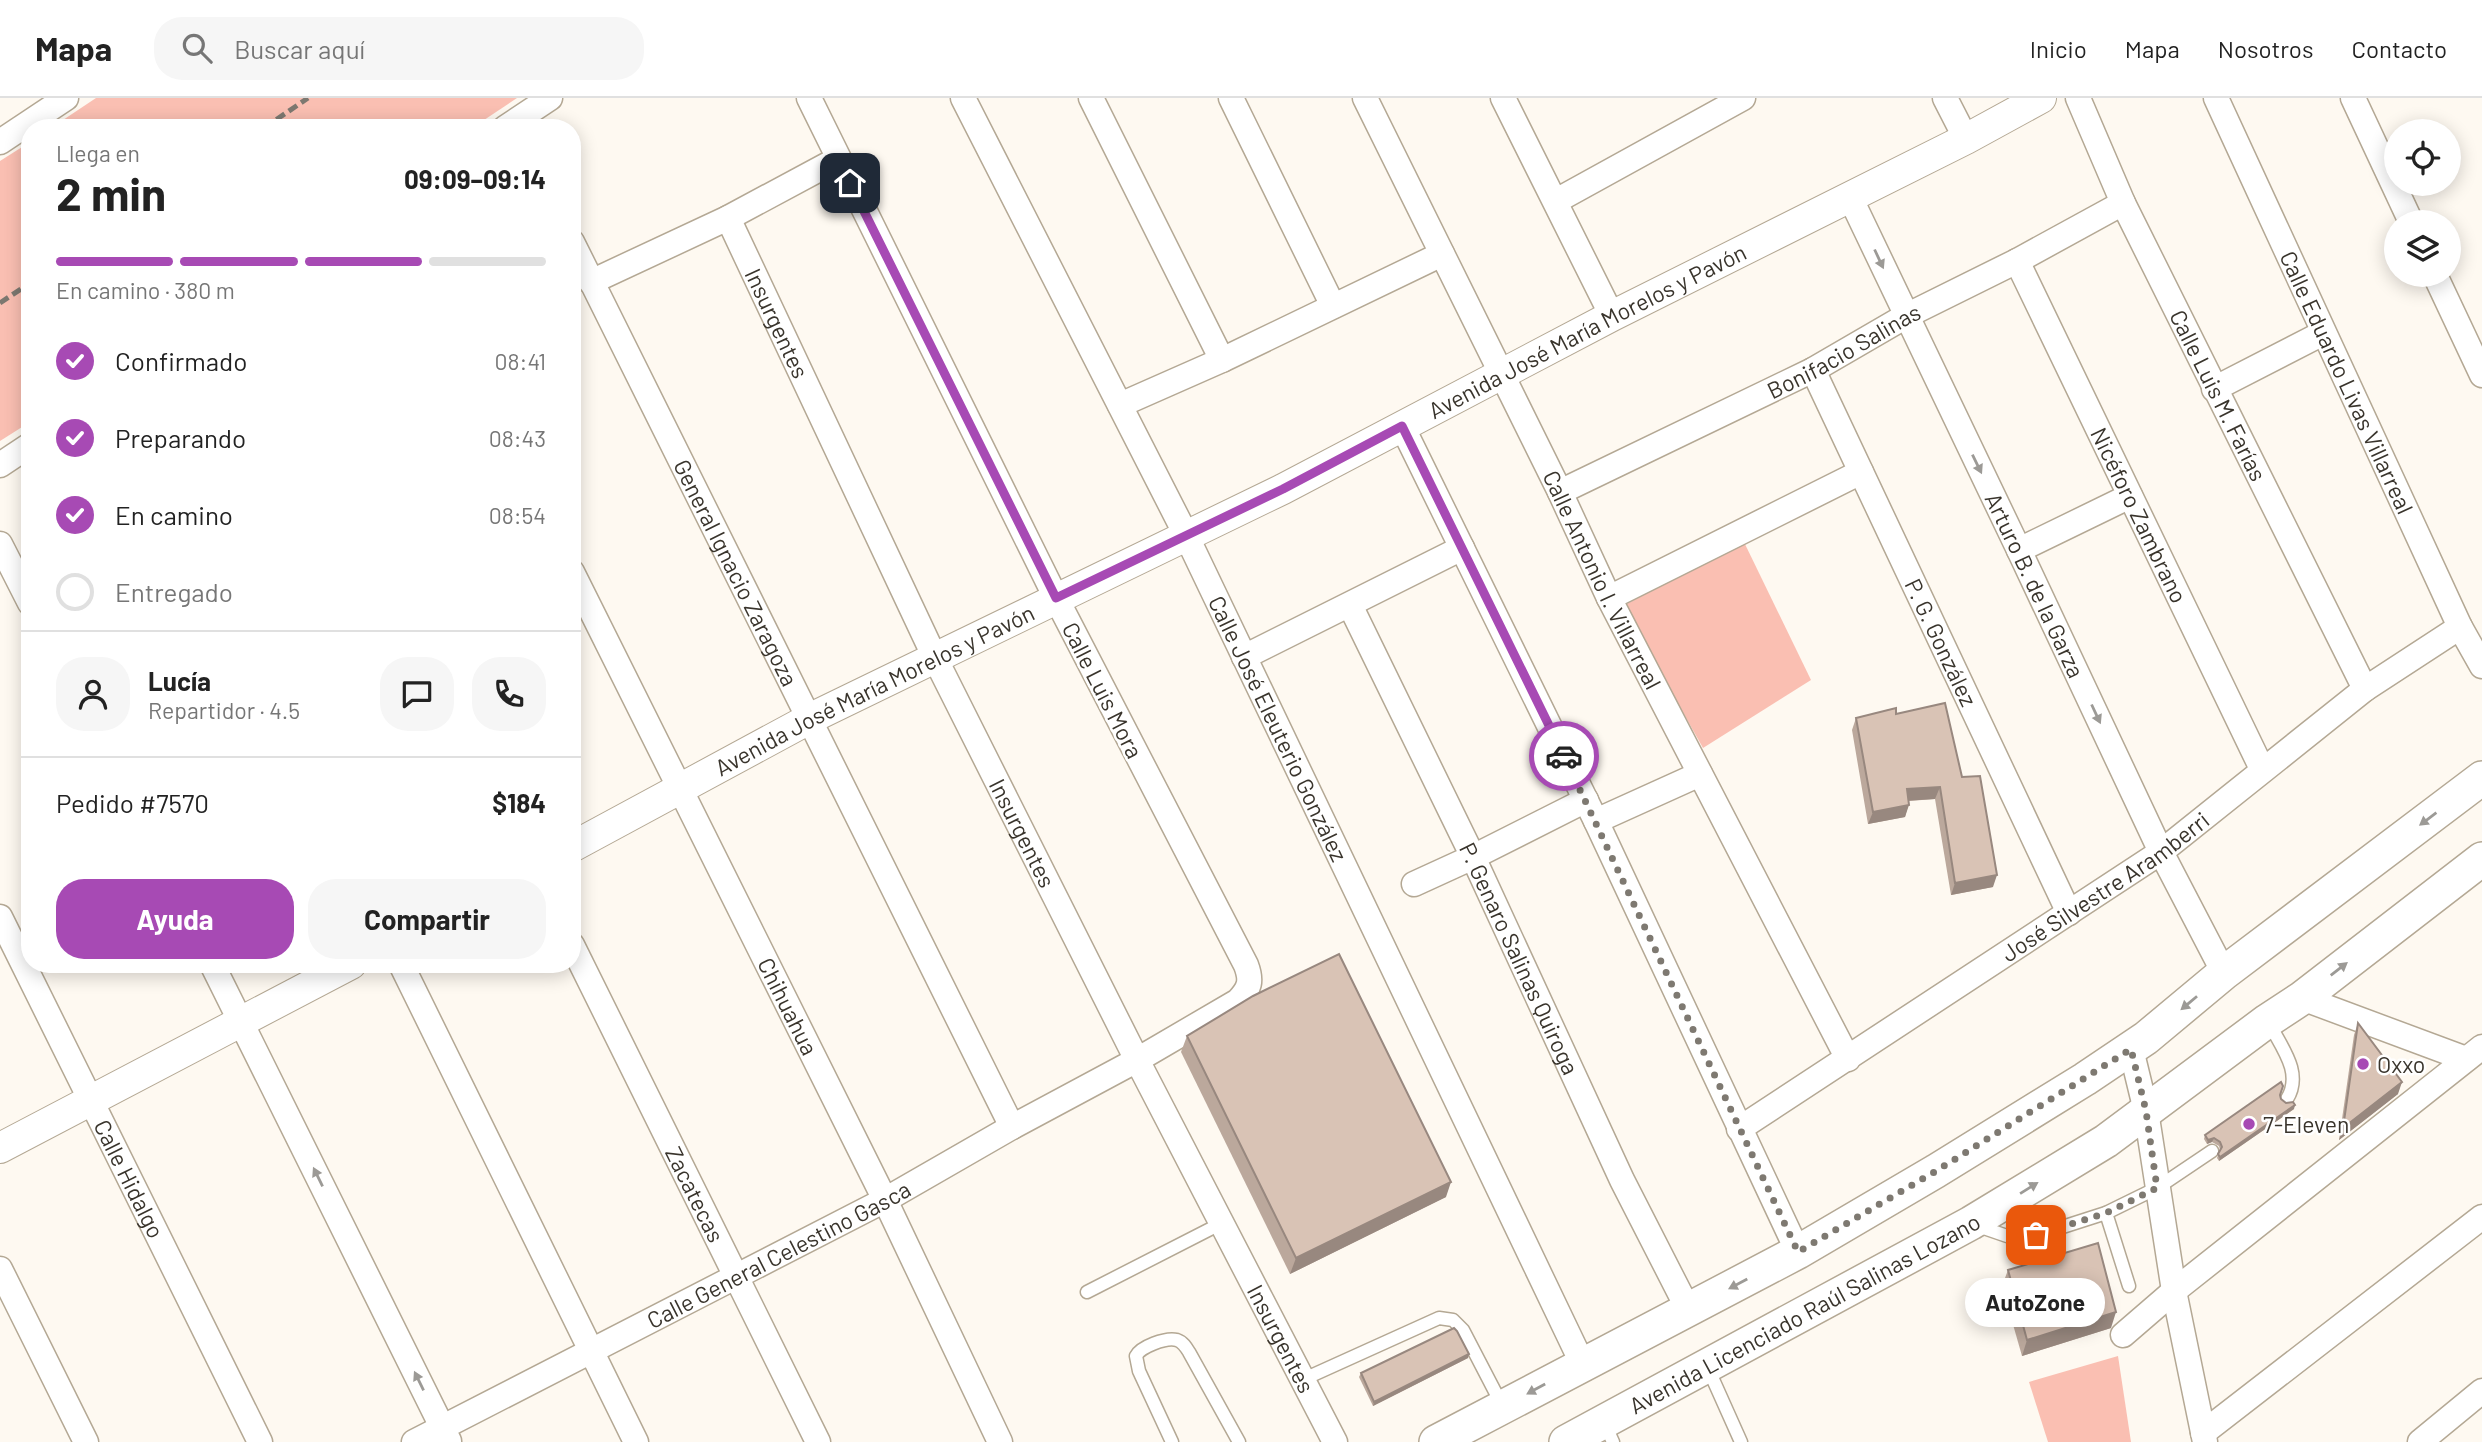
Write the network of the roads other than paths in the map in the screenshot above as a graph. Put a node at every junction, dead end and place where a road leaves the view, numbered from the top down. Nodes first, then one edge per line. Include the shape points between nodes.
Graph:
1 (66, 98) edge
2 (550, 98) edge
3 (809, 98) edge
4 (963, 98) edge
5 (1091, 98) edge
6 (1231, 98) edge
7 (1365, 98) edge
8 (1503, 98) edge
9 (1743, 98) edge
10 (1945, 98) edge
11 (2041, 98) edge
12 (2078, 98) edge
13 (2216, 98) edge
14 (2353, 98) edge
15 (34, 119) edge
16 (522, 119) edge
17 (21, 128) edge
18 (1966, 139) junction
19 (0, 142) edge
20 (838, 159) junction
21 (1850, 197) junction
22 (1556, 201) junction
23 (2123, 203) junction
24 (2405, 210) edge
25 (728, 218) junction
26 (1442, 254) junction
27 (581, 261) edge
28 (2017, 261) junction
29 (591, 282) junction
30 (2441, 287) edge
31 (1333, 306) junction
32 (1612, 316) junction
33 (1906, 316) junction
34 (2323, 333) junction
35 (1222, 360) junction
36 (1813, 370) junction
37 (1501, 373) junction
38 (2482, 375) edge
39 (2214, 389) junction
40 (1121, 405) junction
41 (1402, 426) junction
42 (21, 451) edge
43 (0, 465) edge
44 (1861, 472) junction
45 (1560, 492) junction
46 (2130, 496) junction
47 (1186, 535) junction
48 (0, 544) edge
49 (1462, 548) junction
50 (2019, 550) junction
51 (21, 585) edge
52 (581, 590) edge
53 (1056, 598) junction
54 (1609, 598) junction
55 (1350, 605) junction
56 (2460, 626) junction
57 (1244, 657) junction
58 (935, 658) junction
59 (2482, 666) edge
60 (2365, 688) junction
61 (809, 719) junction
62 (2262, 769) junction
63 (1700, 774) junction
64 (2482, 778) edge
65 (680, 790) junction
66 (1591, 811) junction
67 (581, 842) edge
68 (2161, 852) junction
69 (1473, 857) junction
70 (2482, 859) edge
71 (1414, 884) dead end
72 (2069, 913) junction
73 (0, 917) edge
74 (21, 959) edge
75 (581, 963) edge
76 (28, 973) edge
77 (216, 973) edge
78 (334, 973) edge
79 (405, 973) edge
80 (2224, 973) junction
81 (1251, 978) joint
82 (2302, 998) junction
83 (2267, 1021) junction
84 (241, 1022) junction
85 (2131, 1049) junction
86 (2474, 1053) edge
87 (1848, 1059) junction
88 (1137, 1060) junction
89 (2287, 1099) dead end
90 (92, 1100) junction
91 (2146, 1111) junction
92 (1012, 1127) junction
93 (1739, 1129) junction
94 (0, 1148) edge
95 (2212, 1151) dead end
96 (2157, 1188) junction
97 (885, 1200) junction
98 (2106, 1213) junction
99 (2482, 1217) edge
100 (1222, 1223) junction
101 (1971, 1223) junction
102 (1798, 1252) junction
103 (0, 1269) edge
104 (735, 1277) junction
105 (2129, 1286) dead end
106 (2174, 1291) junction
107 (1087, 1292) dead end
108 (1689, 1311) junction
109 (2123, 1335) dead end
110 (590, 1351) junction
111 (1583, 1365) junction
112 (1707, 1366) junction
113 (1304, 1379) junction
114 (2482, 1391) edge
115 (1503, 1408) junction
116 (1609, 1432) edge
117 (446, 1435) edge
118 (2204, 1438) edge
119 (86, 1442) edge
120 (260, 1442) edge
121 (414, 1442) edge
122 (636, 1442) edge
123 (818, 1442) edge
124 (1000, 1442) edge
125 (1172, 1442) edge
126 (1239, 1442) edge
127 (1335, 1442) edge
128 (1436, 1442) edge
129 (1566, 1442) edge
130 (1741, 1442) edge
131 (2420, 1442) edge

1 - 15 street
2 - 16 street
3 - 20 street, Calle Luis Mora
4 - 40 street, Calle José Eleuterio González
5 - 35 street
6 - 31 street
7 - 26 street, Calle Antonio I. Villarreal
8 - 22 street
9 - 22 street
10 - 18 street
11 - 18 street, Avenida José María Morelos y Pavón
12 - 23 street, Calle Luis M. Farías
13 - 34 street, Calle Eduardo Livas Villarreal
14 - 24 street
17 - 19 street
18 - 21 street, Avenida José María Morelos y Pavón
20 - 25 street
20 - 53 street, Calle Luis Mora
21 - 32 street, Avenida José María Morelos y Pavón
21 -> 33 street, Arturo B. de la Garza
22 - 32 street
23 - 28 street, Bonifacio Salinas
23 - 39 street, Calle Luis M. Farías
25 - 29 street
25 - 58 street, Insurgentes
26 - 31 street
26 - 37 street, Calle Antonio I. Villarreal
27 - 29 street, General Ignacio Zaragoza
28 - 33 street, Bonifacio Salinas
28 - 46 street, Nicéforo Zambrano
29 - 61 street, General Ignacio Zaragoza
30 - 38 street
31 - 35 street
32 - 37 street, Avenida José María Morelos y Pavón
33 - 36 street, Bonifacio Salinas
33 -> 50 street, Arturo B. de la Garza
34 - 39 street
34 - 56 street, Calle Eduardo Livas Villarreal
35 - 40 street
36 - 44 street, P. G. González
36 - 45 street, Bonifacio Salinas
37 - 41 street, Avenida José María Morelos y Pavón
37 - 45 street, Calle Antonio I. Villarreal
39 - 60 street, Calle Luis M. Farías
40 - 47 street, Calle José Eleuterio González
41 - 47 street, Avenida José María Morelos y Pavón
41 - 49 street
42 - 43 street
44 - 54 street
44 - 72 street, P. G. González
45 - 54 street, Calle Antonio I. Villarreal
46 - 50 street
46 - 62 street, Nicéforo Zambrano
47 - 53 street, Avenida José María Morelos y Pavón
47 - 57 street, Calle José Eleuterio González
48 - 51 street
49 - 55 street
49 - 66 street
50 -> 68 street, Arturo B. de la Garza
52 - 65 street, Chihuahua
53 - 58 street, Avenida José María Morelos y Pavón
53 - 81 street, Calle Luis Mora
54 - 63 street, Calle Antonio I. Villarreal
55 - 57 street
55 - 69 street, P. Genaro Salinas Quiroga
56 - 59 street, Calle Eduardo Livas Villarreal
56 - 60 street, José Silvestre Aramberri
57 - 111 street, Calle José Eleuterio González
58 - 61 street, Avenida José María Morelos y Pavón
58 - 88 street, Insurgentes
60 - 62 street, José Silvestre Aramberri
61 - 65 street, Avenida José María Morelos y Pavón
61 - 92 street, General Ignacio Zaragoza
62 - 68 street, José Silvestre Aramberri
63 - 66 street
63 - 87 street, Calle Antonio I. Villarreal
64 -> 80 main road
65 - 67 street, Avenida José María Morelos y Pavón
65 - 97 street, Chihuahua
66 - 69 street
66 - 93 street
68 - 72 street, José Silvestre Aramberri
68 - 80 street, Arturo B. de la Garza
69 - 71 street
69 - 108 street, P. Genaro Salinas Quiroga via 1622,1180
82 -> 70 main road, Avenida Licenciado Raúl Salinas Lozano
72 - 87 street, José Silvestre Aramberri
73 - 74 street, Calle Hidalgo
75 - 104 street, Zacatecas
76 - 90 street, Calle Hidalgo
77 - 84 street
78 - 84 street
79 - 110 street
80 -> 85 main road
81 - 88 street, Calle General Celestino Gasca via 1238,1001
82 - 83 main road, Avenida Licenciado Raúl Salinas Lozano
82 - 86 street
83 - 89 lane via 2292,1068 2295,1080
83 - 91 main road, Avenida Licenciado Raúl Salinas Lozano
84 - 90 street
117 -> 84 street
85 - 91 street
85 - 102 main road
86 - 106 street
87 - 93 street, José Silvestre Aramberri
88 - 92 street, Calle General Celestino Gasca
88 - 100 street, Insurgentes
90 - 94 street
90 - 120 street, Calle Hidalgo
91 - 96 street
101 -> 91 main road, Avenida Licenciado Raúl Salinas Lozano via 2106,1141
92 - 97 street, Calle General Celestino Gasca
93 - 102 street
95 - 96 lane
96 - 98 lane
96 - 106 street
97 - 104 street, Calle General Celestino Gasca
97 - 124 street, Chihuahua
98 - 101 lane via 2021,1237
98 - 105 lane
99 - 118 street
100 - 107 lane
100 - 113 street, Insurgentes
101 - 112 main road, Avenida Licenciado Raúl Salinas Lozano
102 -> 108 main road
103 - 119 street
104 - 110 street, Calle General Celestino Gasca
104 - 123 street, Zacatecas
106 - 109 street
106 - 118 street
108 - 111 main road
110 - 117 street, Calle General Celestino Gasca
110 - 122 street
111 -> 115 main road
112 - 116 main road, Avenida Licenciado Raúl Salinas Lozano
112 - 130 lane
113 - 115 lane via 1439,1318 1452,1320 1463,1329
113 - 127 street, Insurgentes
114 - 131 street
115 - 128 main road
116 - 129 main road, Avenida Licenciado Raúl Salinas Lozano
117 - 121 street, Calle General Celestino Gasca
125 - 126 lane via 1136,1356 1141,1349 1174,1339 1189,1352

